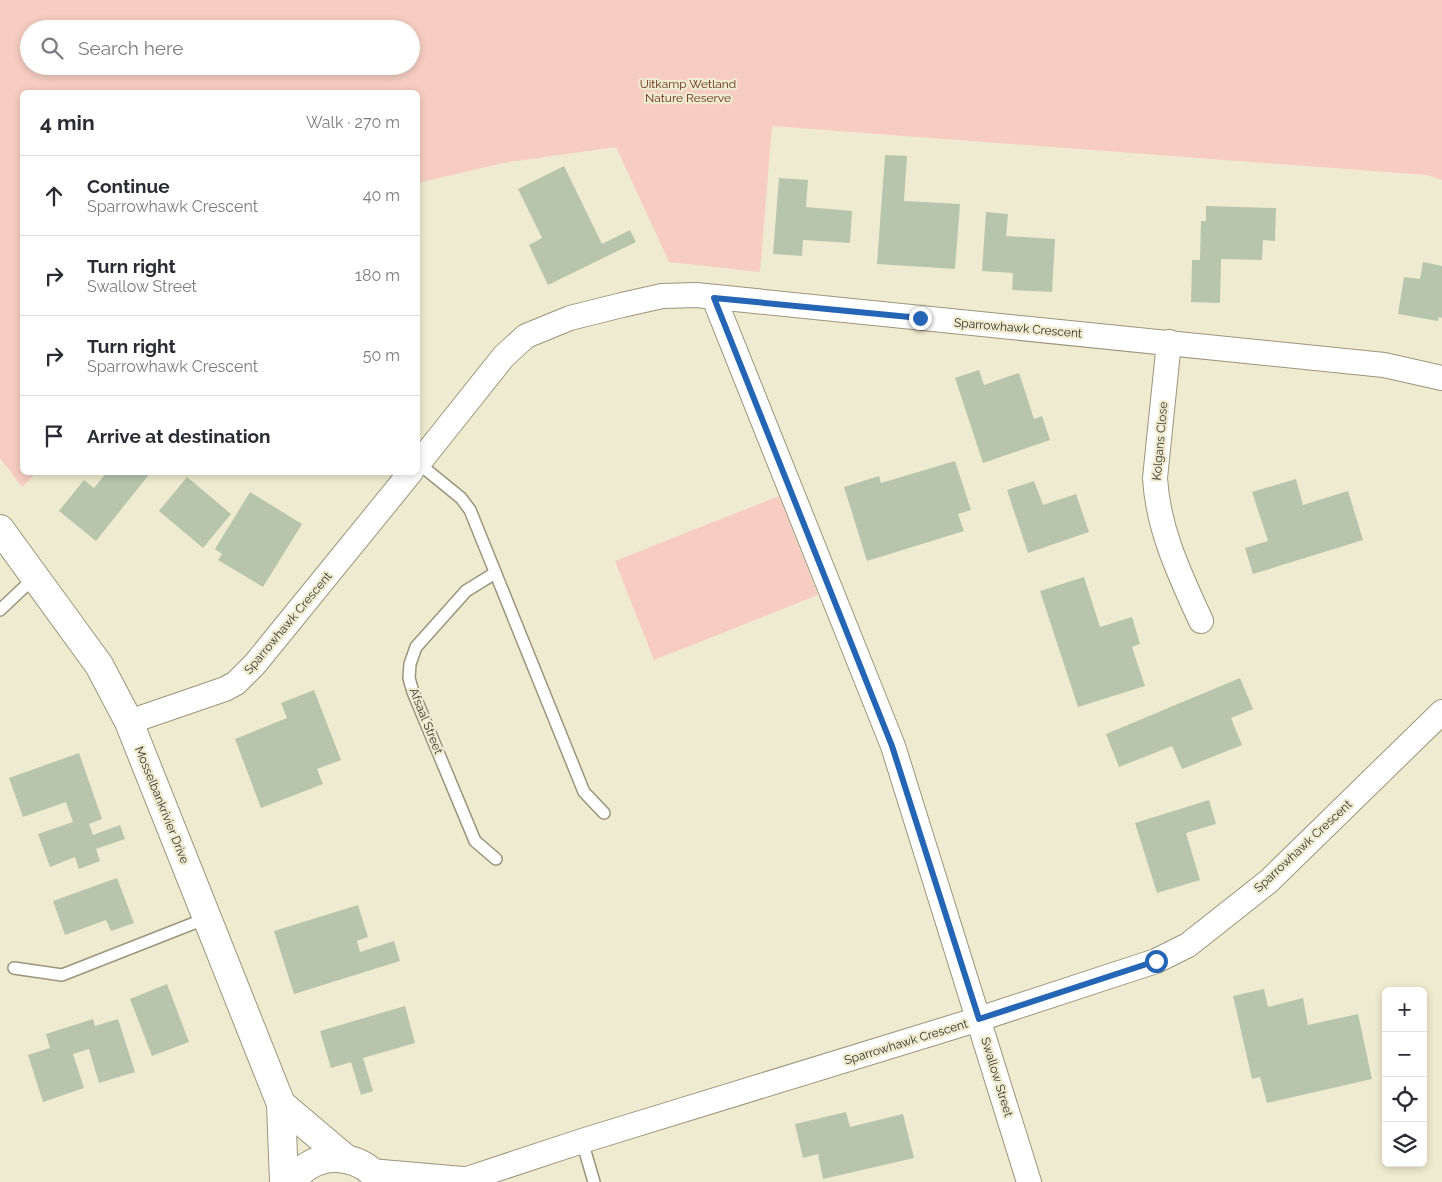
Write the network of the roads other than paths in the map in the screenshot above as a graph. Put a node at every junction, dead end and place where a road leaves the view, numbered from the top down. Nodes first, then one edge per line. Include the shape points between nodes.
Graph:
1 (714, 298) junction
2 (1169, 342) junction
3 (1442, 378) edge
4 (420, 461) edge
5 (420, 469) edge
6 (409, 475) edge
7 (0, 529) edge
8 (495, 572) junction
9 (35, 578) junction
10 (0, 610) edge
11 (1201, 621) dead end
12 (1442, 712) edge
13 (129, 722) junction
14 (604, 813) dead end
15 (496, 859) dead end
16 (207, 918) junction
17 (14, 968) dead end
18 (979, 1019) junction
19 (281, 1104) junction
20 (582, 1141) junction
21 (346, 1159) junction
22 (375, 1176) edge
23 (461, 1181) edge
24 (284, 1182) edge
25 (291, 1182) edge
26 (594, 1182) edge
27 (1029, 1182) edge

1 - 2 street, Sparrowhawk Crescent
1 - 4 street, Sparrowhawk Crescent via 662,296 570,318 526,336 504,356
1 - 18 street, Swallow Street via 892,746
2 - 3 street, Sparrowhawk Crescent via 1384,365
2 - 11 street, Kolgans Close via 1156,494 1166,538
5 - 8 lane via 461,498 470,510
6 - 13 street, Sparrowhawk Crescent via 241,678 214,694
7 - 9 street, Mosselbankrivier Drive
8 - 14 lane via 584,792
8 - 15 lane, Afsaal Street via 466,591 416,647 409,678 475,841
9 - 10 lane
9 - 13 street, Mosselbankrivier Drive via 99,665
12 - 18 street, Sparrowhawk Crescent via 1269,881 1188,945 1156,961
13 - 16 street, Mosselbankrivier Drive
16 - 17 lane via 62,974
16 - 19 street, Mosselbankrivier Drive
18 - 20 street, Sparrowhawk Crescent
18 - 27 street, Swallow Street
19 - 21 street, Mosselbankrivier Drive
19 - 24 street, Mosselbankrivier Drive
20 - 23 street, Sparrowhawk Crescent
20 - 26 lane
21 - 22 street, Mosselbankrivier Drive
21 - 25 street via 333,1158 314,1163
22 - 23 street, Sparrowhawk Crescent

